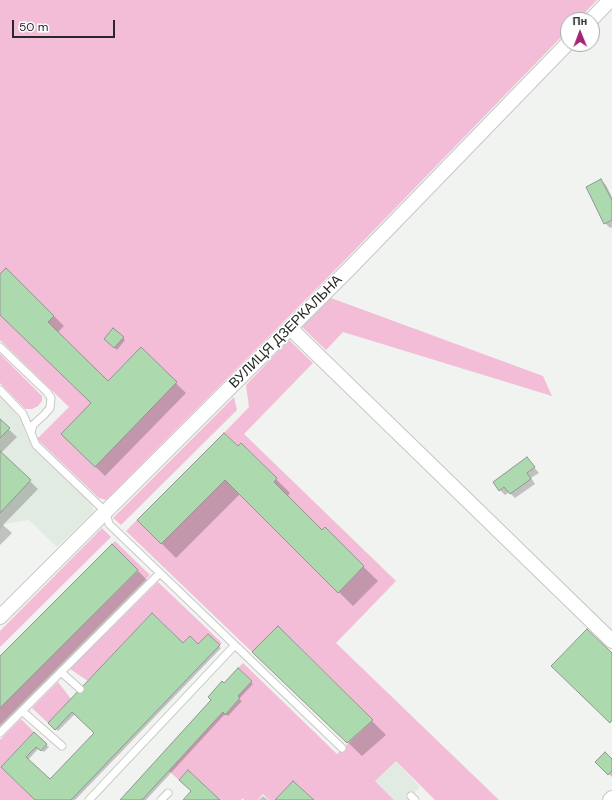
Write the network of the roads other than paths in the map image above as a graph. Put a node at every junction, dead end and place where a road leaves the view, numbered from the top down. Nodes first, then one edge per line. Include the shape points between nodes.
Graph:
1 (610, 0) edge
2 (599, 12) edge
3 (560, 52) edge
4 (290, 328) junction
5 (0, 347) edge
6 (0, 390) edge
7 (31, 433) junction
8 (106, 512) junction
9 (160, 573) junction
10 (0, 617) edge
11 (612, 641) edge
12 (235, 646) junction
13 (61, 672) junction
14 (80, 689) dead end
15 (22, 711) junction
16 (0, 733) edge
17 (62, 746) dead end
18 (342, 748) dead end
19 (168, 793) dead end
20 (89, 800) edge
21 (161, 800) edge

1 - 2 street
3 - 4 street, ВУЛИЦЯ ДЗЕРКАЛЬНА
4 - 8 street, ВУЛИЦЯ ДЗЕРКАЛЬНА
4 - 11 street
5 - 7 lane via 51,398 50,408 33,424
6 - 7 lane via 23,414
7 - 8 lane via 36,445
8 - 9 lane via 109,524
8 - 10 street, ВУЛИЦЯ ДЗЕРКАЛЬНА
9 - 12 lane
9 - 13 lane
12 - 18 lane
12 - 20 lane
13 - 14 lane
13 - 15 lane
15 - 16 lane
15 - 17 lane
19 - 21 lane

